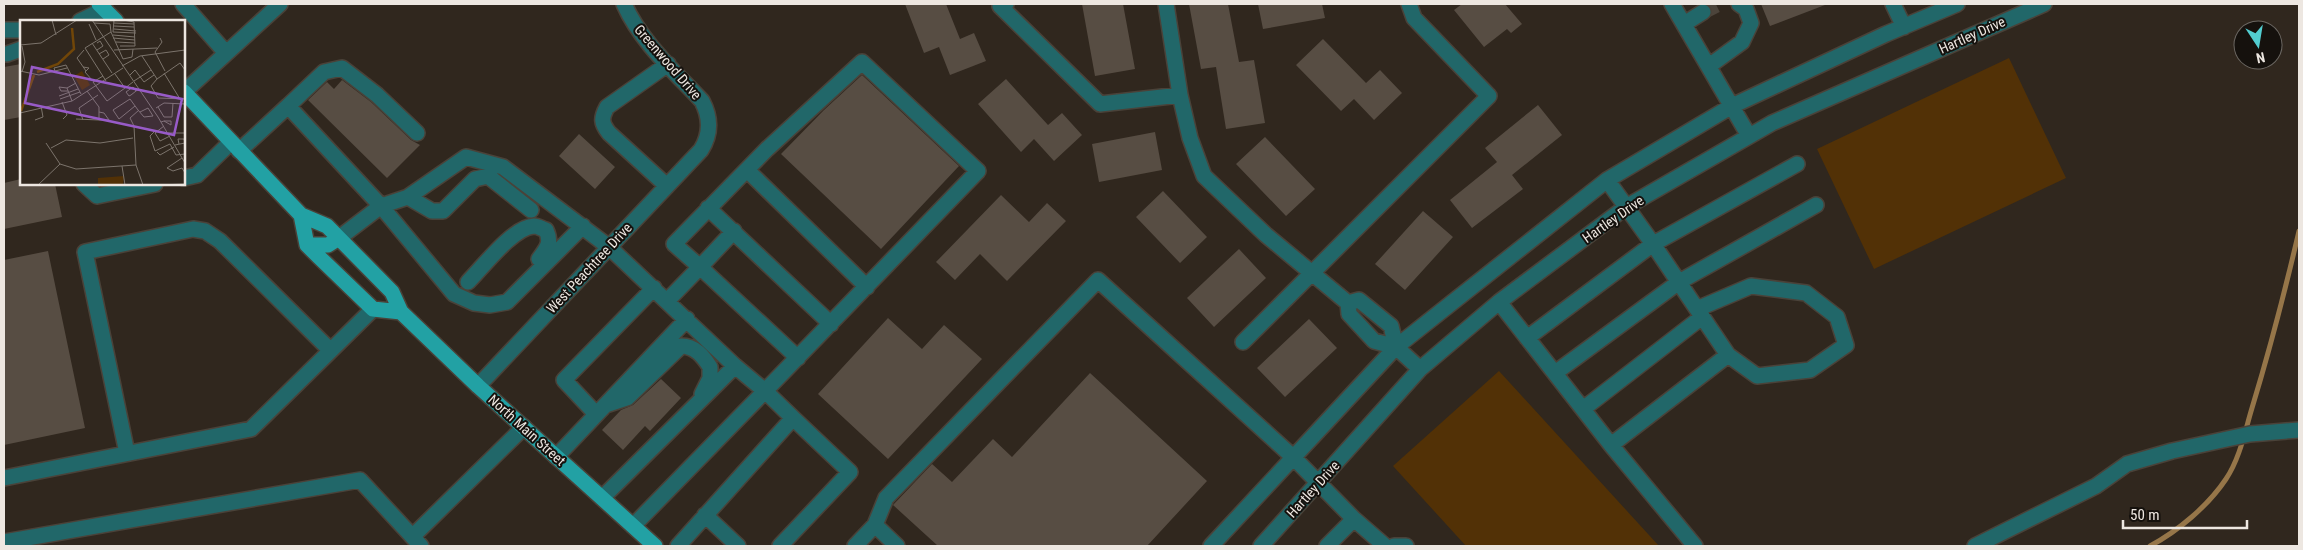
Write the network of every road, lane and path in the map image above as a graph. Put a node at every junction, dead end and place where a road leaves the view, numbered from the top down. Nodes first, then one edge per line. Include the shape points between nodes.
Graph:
1 (183, 4) edge
2 (280, 4) edge
3 (624, 4) edge
4 (1006, 4) edge
5 (1166, 4) edge
6 (1409, 4) edge
7 (1672, 4) edge
8 (1739, 4) edge
9 (1893, 4) edge
10 (1958, 4) edge
11 (2044, 4) edge
12 (102, 7) edge
13 (1703, 12) tunnel mouth
14 (82, 20) edge
15 (115, 20) edge
16 (1684, 24) junction
17 (1904, 26) junction
18 (4, 30) edge
19 (20, 30) edge
20 (226, 53) junction
21 (668, 64) junction
22 (1708, 66) junction
23 (185, 91) edge
24 (185, 93) edge
25 (1180, 95) junction
26 (288, 106) junction
27 (1732, 106) junction
28 (417, 133) dead end
29 (1749, 136) junction
30 (235, 147) junction
31 (701, 150) joint
32 (1796, 164) dead end
33 (747, 170) junction
34 (190, 176) edge
35 (1607, 180) junction
36 (87, 185) edge
37 (146, 185) edge
38 (666, 186) junction
39 (101, 190) edge
40 (408, 197) junction
41 (546, 199) junction
42 (1816, 205) dead end
43 (381, 206) junction
44 (1626, 207) junction
45 (708, 208) junction
46 (531, 210) junction
47 (301, 215) junction
48 (583, 226) junction
49 (734, 231) junction
50 (339, 238) junction
51 (1653, 244) junction
52 (307, 245) junction
53 (610, 247) junction
54 (700, 267) junction
55 (1311, 272) junction
56 (468, 282) junction
57 (1679, 282) junction
58 (867, 287) junction
59 (654, 288) junction
60 (392, 292) junction
61 (668, 300) junction
62 (507, 302) junction
63 (1499, 302) junction
64 (1348, 303) junction
65 (474, 304) junction
66 (373, 309) junction
67 (401, 312) junction
68 (1700, 313) junction
69 (683, 323) junction
70 (831, 324) junction
71 (1527, 338) junction
72 (1243, 342) dead end
73 (1396, 347) junction
74 (330, 349) junction
75 (1728, 355) junction
76 (798, 358) junction
77 (1420, 369) junction
78 (731, 370) junction
79 (1555, 374) junction
80 (478, 386) junction
81 (766, 391) junction
82 (698, 402) junction
83 (600, 409) junction
84 (1583, 409) junction
85 (793, 418) junction
86 (524, 427) junction
87 (2299, 430) edge
88 (1611, 445) junction
89 (127, 453) junction
90 (556, 456) junction
91 (1293, 457) junction
92 (4, 478) edge
93 (1318, 484) junction
94 (602, 498) junction
95 (705, 516) junction
96 (1354, 519) junction
97 (875, 525) junction
98 (633, 526) junction
99 (41, 541) edge
100 (417, 541) edge
101 (4, 542) edge
102 (655, 546) edge
103 (678, 546) edge
104 (738, 546) edge
105 (780, 546) edge
106 (855, 546) edge
107 (897, 546) edge
108 (1211, 546) edge
109 (1261, 546) edge
110 (1327, 546) edge
111 (1385, 546) edge
112 (1394, 546) edge
113 (1406, 546) edge
114 (1695, 546) edge
115 (1974, 546) edge

1 - 20 street
2 - 20 street
3 - 21 street, Greenwood Drive via 631,21
4 - 25 street via 1000,6 1100,104
5 - 25 street
6 - 55 street via 1414,18 1489,96
7 - 16 street
8 - 22 street via 1746,9 1751,23 1742,42
9 - 17 street
10 - 17 street
11 - 29 street, Hartley Drive
12 - 14 street
12 - 15 main road
13 - 16 street
16 - 22 street
17 - 27 street
18 - 19 street
20 - 23 street
21 - 31 street, Greenwood Drive via 706,109 710,126
21 - 38 street via 607,107 602,117 609,133
22 - 27 street
24 - 30 main road, North Main Street
25 - 55 street via 1190,138 1204,176 1266,235
26 - 28 street via 324,72 342,68 377,95
26 - 30 street
26 - 43 street
27 - 29 street
27 - 35 street
29 - 44 street, Hartley Drive
30 - 34 street
30 - 47 main road, North Main Street
31 - 38 street, West Peachtree Drive
32 - 51 street
33 - 45 street
33 - 58 street
33 - 58 street via 862,62 978,171
35 - 44 street
35 - 73 street
36 - 39 street
37 - 39 street
38 - 53 street, West Peachtree Drive
40 - 41 street via 466,157 503,167
40 - 43 street
40 - 46 street via 432,211 443,211 475,179 488,176
41 - 46 street
41 - 48 street
42 - 57 street
43 - 50 street
43 - 65 street via 454,294
44 - 51 street
44 - 63 street, Hartley Drive
45 - 49 street
45 - 54 street via 674,244
46 - 56 street via 480,258
47 - 50 main road, North Main Street via 327,226
47 - 52 main road
48 - 53 street
48 - 62 street
49 - 54 street
49 - 70 street
50 - 52 main road via 328,245
50 - 60 main road, North Main Street
51 - 57 street
51 - 71 street
52 - 66 main road
53 - 59 street
53 - 80 street, West Peachtree Drive
54 - 61 street
54 - 76 street
55 - 64 street
55 - 72 street
56 - 62 street via 521,230 535,226 546,230 549,246 511,288
56 - 65 street
57 - 68 street
57 - 79 street
58 - 70 street
59 - 61 street
59 - 83 street via 564,380
60 - 66 main road via 381,296
60 - 67 main road, North Main Street
61 - 69 street
62 - 65 street
63 - 71 street
63 - 77 street, Hartley Drive
64 - 73 street via 1349,314 1374,341
64 - 73 street via 1359,300 1391,326
66 - 67 main road
66 - 74 street
67 - 80 main road, North Main Street
68 - 75 street
68 - 75 street via 1751,286 1806,293 1837,317 1846,345 1810,370 1757,376
68 - 84 street
69 - 78 street
69 - 83 street
70 - 76 street
71 - 79 street
73 - 77 street
73 - 91 street
74 - 89 street via 251,428
74 - 89 street via 220,241 205,231 193,229 85,252
75 - 88 street
76 - 81 street
77 - 93 street, Hartley Drive
78 - 81 street
78 - 82 street
79 - 84 street
80 - 86 main road, North Main Street
81 - 85 street
81 - 98 street
82 - 83 street via 710,378 710,367 695,349 681,346 627,398
82 - 94 street
83 - 90 street
84 - 88 street
85 - 95 street
85 - 105 street via 850,472
86 - 90 main road, North Main Street
86 - 100 street
87 - 115 street via 2250,434 2128,464 2096,486
88 - 114 street
89 - 92 street
90 - 94 main road, North Main Street
91 - 93 street
91 - 97 street via 1098,280 886,498
91 - 108 street
93 - 96 street
93 - 109 street, Hartley Drive
94 - 98 main road, North Main Street
95 - 103 street
95 - 104 street
96 - 110 street
96 - 111 street
97 - 106 street
97 - 107 street
98 - 102 main road, North Main Street
99 - 100 street via 360,480
99 - 101 street
112 - 113 street

